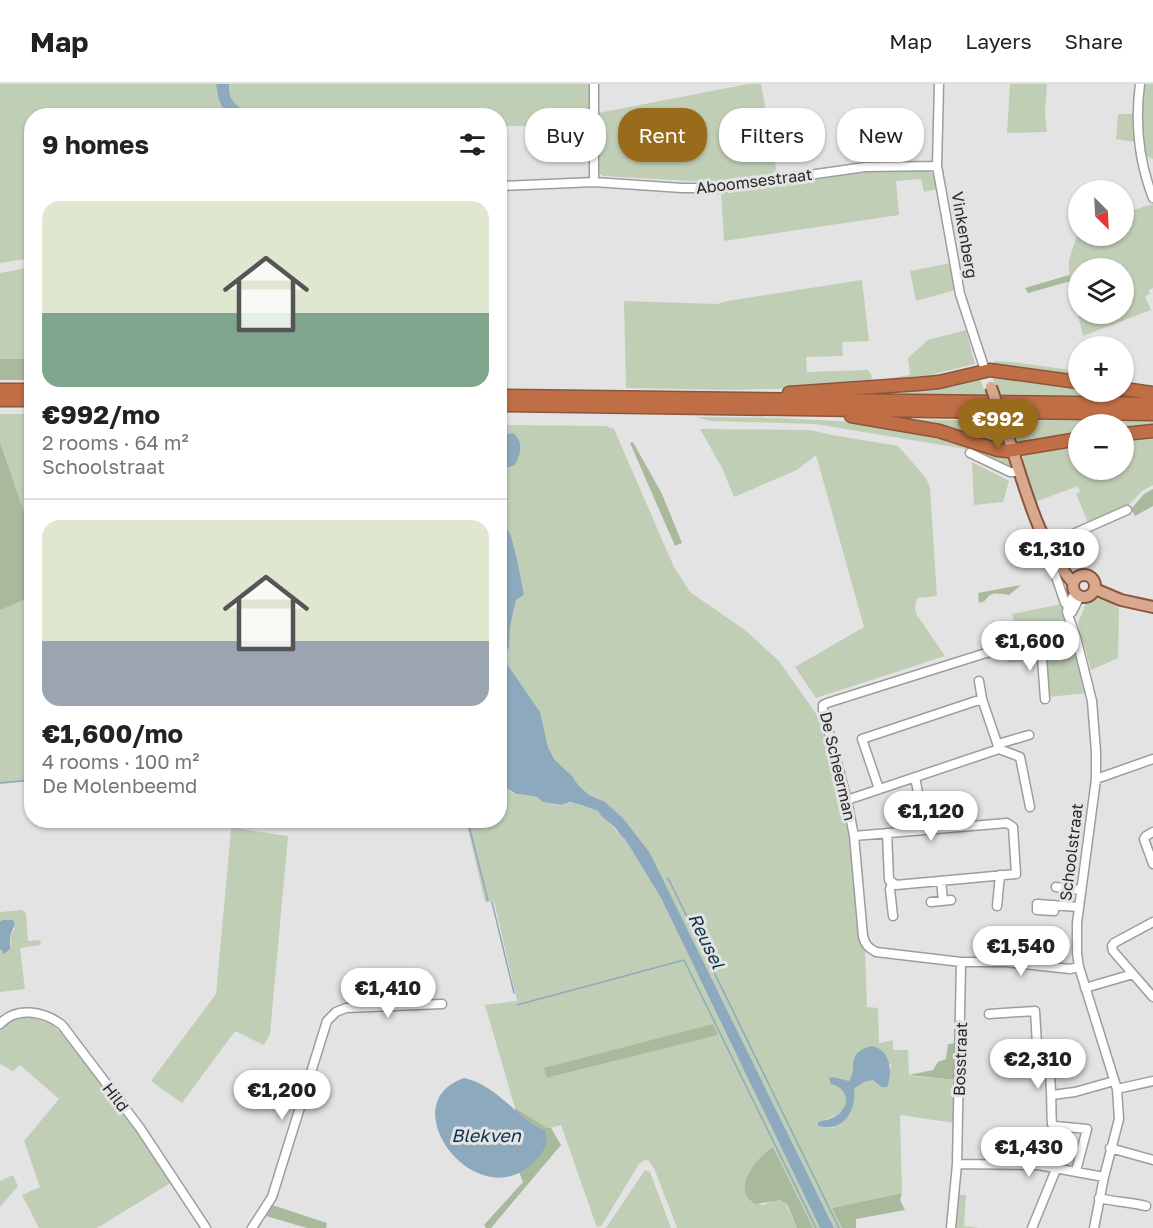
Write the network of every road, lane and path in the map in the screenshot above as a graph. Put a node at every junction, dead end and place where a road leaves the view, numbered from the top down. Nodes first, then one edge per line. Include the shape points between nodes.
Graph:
1 (594, 84) edge
2 (939, 84) edge
3 (1140, 84) edge
4 (937, 166) junction
5 (594, 182) junction
6 (507, 186) edge
7 (1153, 198) edge
8 (985, 370) junction
9 (1068, 380) edge
10 (0, 390) edge
11 (24, 390) edge
12 (1134, 390) edge
13 (1153, 393) edge
14 (507, 396) edge
15 (716, 399) junction
16 (0, 400) edge
17 (24, 400) edge
18 (1153, 404) edge
19 (507, 405) edge
20 (804, 409) junction
21 (1153, 414) edge
22 (1153, 431) edge
23 (1134, 433) edge
24 (1068, 441) edge
25 (1012, 450) junction
26 (970, 453) dead end
27 (1020, 472) junction
28 (1127, 510) dead end
29 (1052, 541) dead end
30 (1054, 571) dead end
31 (1082, 589) junction
32 (1070, 606) junction
33 (1153, 607) edge
34 (1076, 637) junction
35 (1041, 643) junction
36 (979, 681) dead end
37 (982, 699) junction
38 (1045, 699) dead end
39 (1029, 735) dead end
40 (999, 747) junction
41 (1153, 759) edge
42 (915, 777) junction
43 (1096, 779) junction
44 (879, 789) junction
45 (847, 800) junction
46 (1030, 807) dead end
47 (925, 830) junction
48 (1153, 832) edge
49 (887, 833) junction
50 (854, 836) junction
51 (1153, 864) edge
52 (1000, 875) junction
53 (941, 881) junction
54 (892, 884) junction
55 (1056, 887) dead end
56 (1081, 890) junction
57 (931, 902) dead end
58 (1054, 905) dead end
59 (998, 906) dead end
60 (1079, 907) junction
61 (893, 916) dead end
62 (1153, 922) edge
63 (961, 962) junction
64 (1078, 967) junction
65 (1133, 974) junction
66 (1085, 988) junction
67 (1152, 993) edge
68 (442, 1004) dead end
69 (989, 1014) dead end
70 (0, 1024) edge
71 (1153, 1081) edge
72 (1115, 1085) junction
73 (1052, 1095) junction
74 (1110, 1149) junction
75 (1153, 1160) edge
76 (957, 1164) junction
77 (1057, 1167) junction
78 (1076, 1171) junction
79 (1104, 1177) junction
80 (1099, 1198) junction
81 (1146, 1206) dead end
82 (206, 1228) edge
83 (252, 1228) edge
84 (951, 1228) edge
85 (1032, 1228) edge
86 (1094, 1228) edge

1 - 5 street
2 - 4 street, Vinkenberg
3 - 7 street via 1140,148
4 - 5 street, Aboomsestraat via 849,169 719,188
4 - 8 street, Vinkenberg via 960,294
5 - 6 street, Aboomsestraat
8 - 9 highway
8 - 15 highway via 939,382
8 - 25 main road, Vinkenberg, bridge
10 - 11 highway
12 - 13 highway
14 - 15 highway
15 - 18 highway
16 - 17 highway
19 - 20 highway
20 - 21 highway
20 - 25 highway via 939,431 991,449
22 - 23 highway
24 - 25 highway
25 - 27 main road
26 - 27 street via 1010,472
27 - 31 main road via 1042,536 1056,560
28 - 29 street
30 - 32 street, Schoolstraat via 1063,598
31 - 32 street
31 - 33 main road
32 - 34 street, Schoolstraat via 1067,612
34 - 35 street, De Scheerman
34 - 43 street, Schoolstraat via 1092,701
35 - 38 street
35 - 45 street, De Scheerman via 963,659 823,705
36 - 37 street
37 - 40 street
37 - 44 street via 862,739
39 - 40 street
40 - 42 street
40 - 46 street via 1020,757
41 - 43 street
42 - 44 street
42 - 47 street
43 - 56 street, Schoolstraat
44 - 45 street
45 - 50 street, De Scheerman
47 - 49 street
47 - 52 street via 1011,824 1016,874
48 - 51 street via 1144,839
49 - 50 street
49 - 54 street
50 - 63 street, De Scheerman via 864,943 876,952
52 - 53 street
52 - 59 street
53 - 54 street
53 - 57 street via 947,900
54 - 61 street
55 - 56 street
56 - 60 street, Schoolstraat
58 - 60 street
60 - 64 street, Schoolstraat
62 - 65 street via 1112,946
63 - 64 street, De Scheerman
63 - 76 street, Bosstraat
64 - 66 street, Schoolstraat
65 - 66 street
65 - 67 street
66 - 72 street, Schoolstraat
68 - 83 street via 346,1008 327,1021 272,1197
69 - 73 street via 1035,1011 1037,1044 1048,1067
70 - 82 street, Hild via 19,1012 50,1018 62,1026 140,1128
71 - 72 street
72 - 73 street
72 - 74 street, Schoolstraat via 1119,1119
73 - 78 street via 1055,1126 1087,1128
74 - 75 street
74 - 79 street, Schoolstraat
76 - 77 street
76 - 84 street, Bosstraat
77 - 78 street
77 - 85 street
78 - 79 street
79 - 80 street, Schoolstraat
80 - 81 street
80 - 86 street, Schoolstraat

